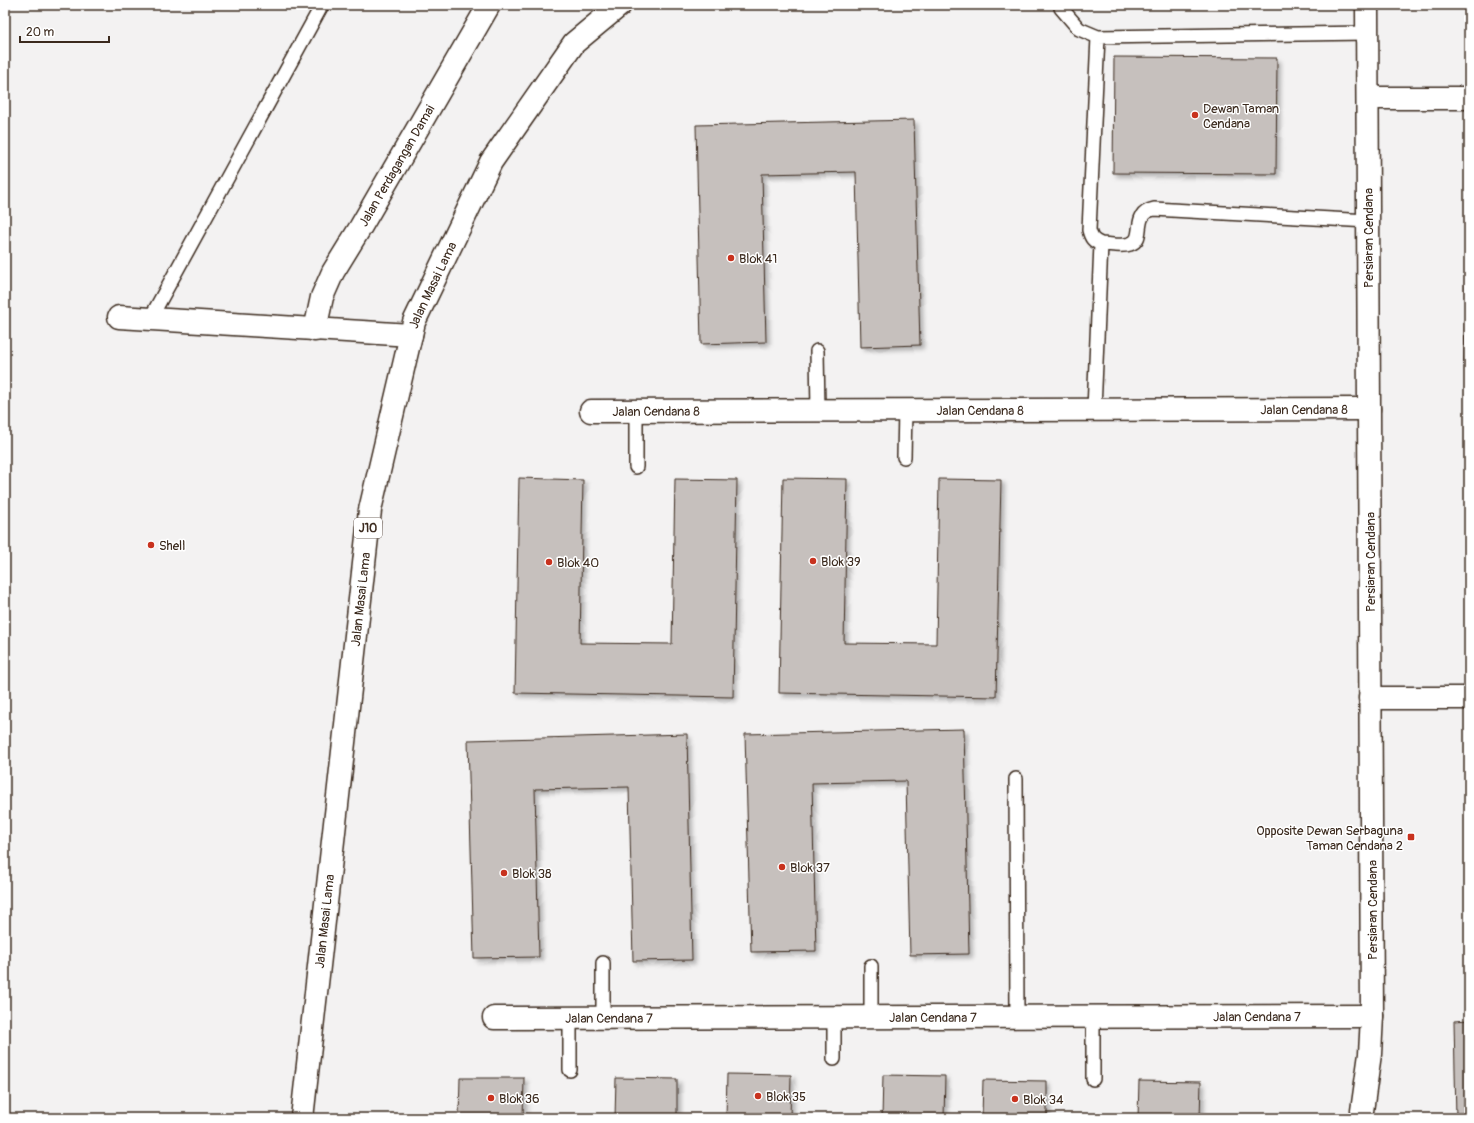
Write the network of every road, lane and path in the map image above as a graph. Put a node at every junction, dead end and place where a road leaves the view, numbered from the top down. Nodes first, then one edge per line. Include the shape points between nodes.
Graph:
1 (322, 5) edge
2 (489, 5) edge
3 (620, 5) edge
4 (1367, 5) edge
5 (1061, 8) dead end
6 (1367, 33) junction
7 (1098, 37) junction
8 (1368, 98) junction
9 (1469, 98) edge
10 (1368, 222) junction
11 (1101, 244) junction
12 (119, 317) dead end
13 (150, 318) junction
14 (315, 330) junction
15 (411, 335) junction
16 (817, 351) dead end
17 (1369, 409) junction
18 (904, 410) junction
19 (1094, 410) junction
20 (591, 411) dead end
21 (636, 411) junction
22 (818, 411) junction
23 (904, 457) dead end
24 (636, 467) dead end
25 (1370, 698) junction
26 (1469, 698) edge
27 (1016, 779) dead end
28 (603, 963) dead end
29 (871, 966) dead end
30 (1017, 1016) junction
31 (1093, 1016) junction
32 (1372, 1016) junction
33 (570, 1017) junction
34 (603, 1017) junction
35 (834, 1017) junction
36 (871, 1017) junction
37 (494, 1018) dead end
38 (834, 1059) dead end
39 (570, 1070) dead end
40 (1093, 1078) dead end
41 (302, 1118) edge
42 (1361, 1118) edge

1 - 13 lane
2 - 14 street, Jalan Perdagangan Damai via 333,272 322,297
3 - 15 street, Jalan Masai Lama / J10 via 574,43 491,162 414,322
4 - 6 street, Persiaran Cendana
5 - 7 lane via 1079,29
6 - 7 lane
6 - 8 street, Persiaran Cendana
7 - 11 lane via 1089,230 1090,237
8 - 9 street
8 - 10 street, Persiaran Cendana
10 - 11 lane via 1154,209 1142,215 1137,239 1132,244
10 - 17 street, Persiaran Cendana
11 - 19 lane
12 - 13 street
13 - 14 street
14 - 15 street
15 - 41 street, Jalan Masai Lama / J10 via 370,510
16 - 22 lane
17 - 19 street, Jalan Cendana 8
17 - 25 street, Persiaran Cendana
18 - 19 street, Jalan Cendana 8
18 - 22 street, Jalan Cendana 8
18 - 23 lane
20 - 21 street, Jalan Cendana 8
21 - 22 street, Jalan Cendana 8
21 - 24 lane
25 - 26 street
25 - 32 street, Persiaran Cendana
27 - 30 lane
28 - 34 lane
29 - 36 lane
30 - 31 street, Jalan Cendana 7
30 - 36 street, Jalan Cendana 7
31 - 32 street, Jalan Cendana 7
31 - 40 lane
32 - 42 street, Persiaran Cendana via 1370,1054
33 - 34 street, Jalan Cendana 7
33 - 37 street, Jalan Cendana 7
33 - 39 lane
34 - 35 street, Jalan Cendana 7
35 - 36 street, Jalan Cendana 7
35 - 38 lane

